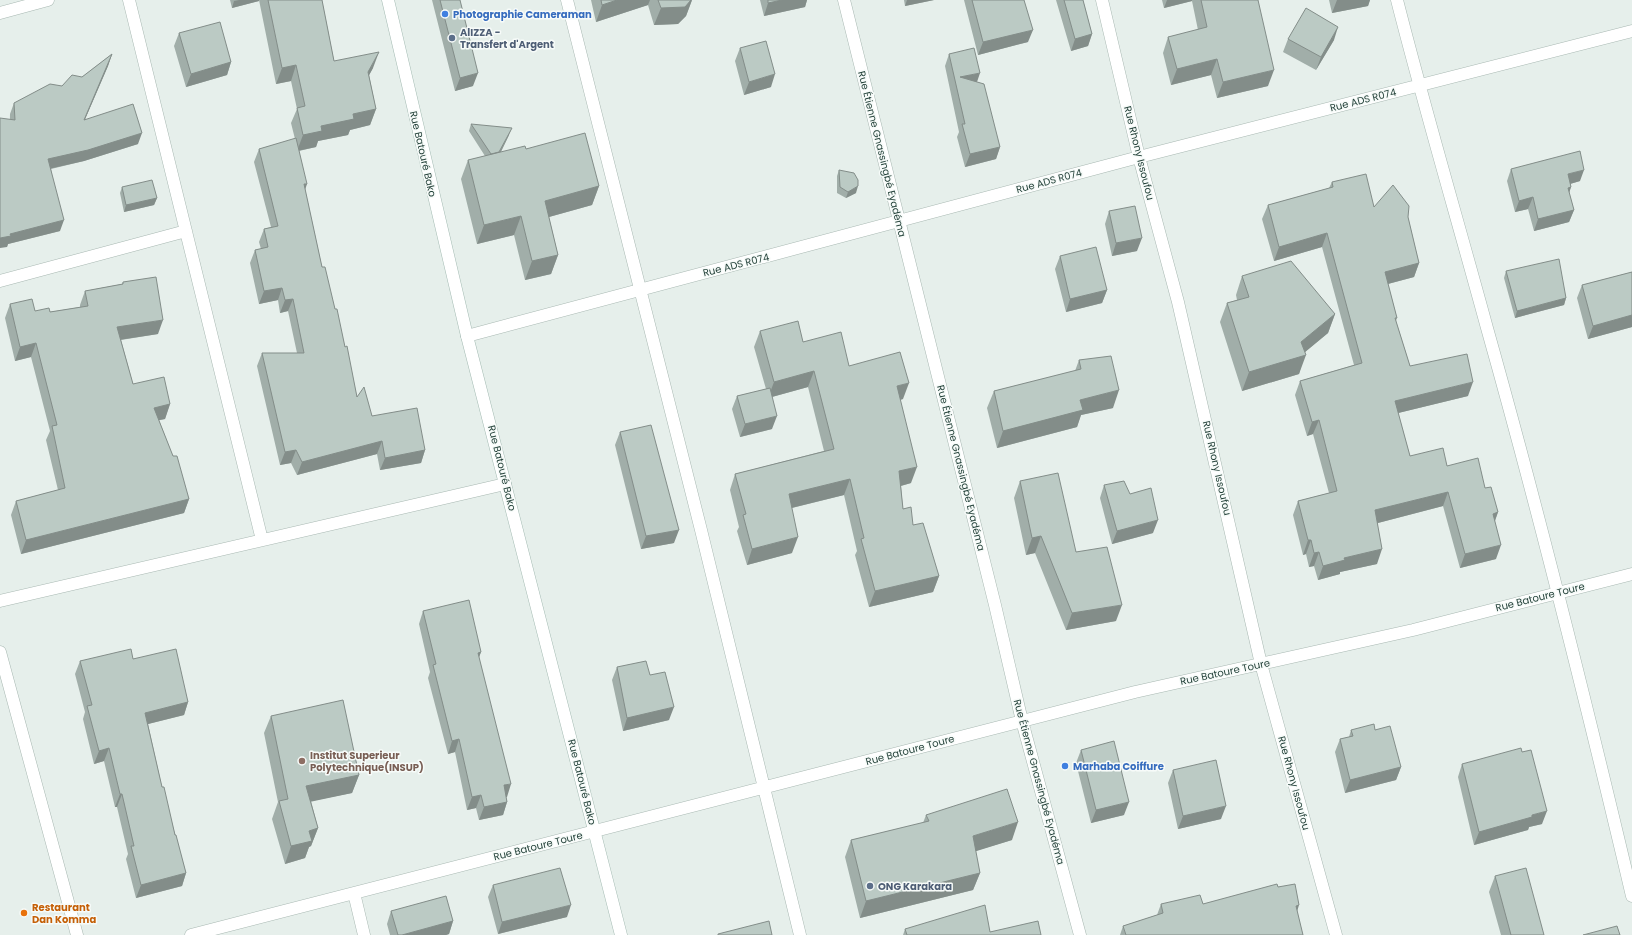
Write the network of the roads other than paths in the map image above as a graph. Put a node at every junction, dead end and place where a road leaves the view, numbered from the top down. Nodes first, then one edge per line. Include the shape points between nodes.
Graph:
1 (48, 0) edge
2 (129, 0) edge
3 (388, 0) edge
4 (567, 0) edge
5 (844, 0) edge
6 (1102, 0) edge
7 (1397, 0) edge
8 (0, 13) edge
9 (1632, 31) edge
10 (1419, 85) junction
11 (1139, 157) junction
12 (898, 221) junction
13 (186, 231) junction
14 (0, 281) edge
15 (641, 290) junction
16 (467, 336) junction
17 (505, 484) junction
18 (262, 540) junction
19 (1632, 574) edge
20 (1557, 592) junction
21 (0, 601) edge
22 (0, 652) edge
23 (1261, 664) junction
24 (1022, 721) junction
25 (765, 788) junction
26 (594, 832) junction
27 (354, 893) junction
28 (1632, 896) edge
29 (77, 935) edge
30 (191, 935) edge
31 (364, 935) edge
32 (622, 935) edge
33 (800, 935) edge
34 (1080, 935) edge
35 (1336, 935) edge

1 - 8 street
2 - 13 street
3 - 16 street, Rue Batouré Bako
4 - 15 street
5 - 12 street, Rue Étienne Gnassingbé Eyadéma
6 - 11 street, Rue Rhony Issoufou
7 - 10 street
9 - 10 street, Rue ADS R074
10 - 11 street, Rue ADS R074
10 - 20 street via 1488,329
11 - 12 street, Rue ADS R074
11 - 23 street, Rue Rhony Issoufou via 1178,302
12 - 15 street, Rue ADS R074
12 - 24 street, Rue Étienne Gnassingbé Eyadéma
13 - 14 street
13 - 18 street
15 - 16 street, Rue ADS R074
15 - 25 street
16 - 17 street, Rue Batouré Bako
17 - 18 street
17 - 26 street, Rue Batouré Bako
18 - 21 street
19 - 20 street, Rue Batoure Toure
20 - 23 street, Rue Batoure Toure via 1412,630
20 - 28 street
22 - 29 street
23 - 24 street, Rue Batoure Toure
23 - 35 street, Rue Rhony Issoufou
24 - 25 street, Rue Batoure Toure
24 - 34 street, Rue Étienne Gnassingbé Eyadéma
25 - 26 street, Rue Batoure Toure
25 - 33 street
26 - 27 street, Rue Batoure Toure
26 - 32 street, Rue Batouré Bako
27 - 30 street, Rue Batoure Toure
27 - 31 street

